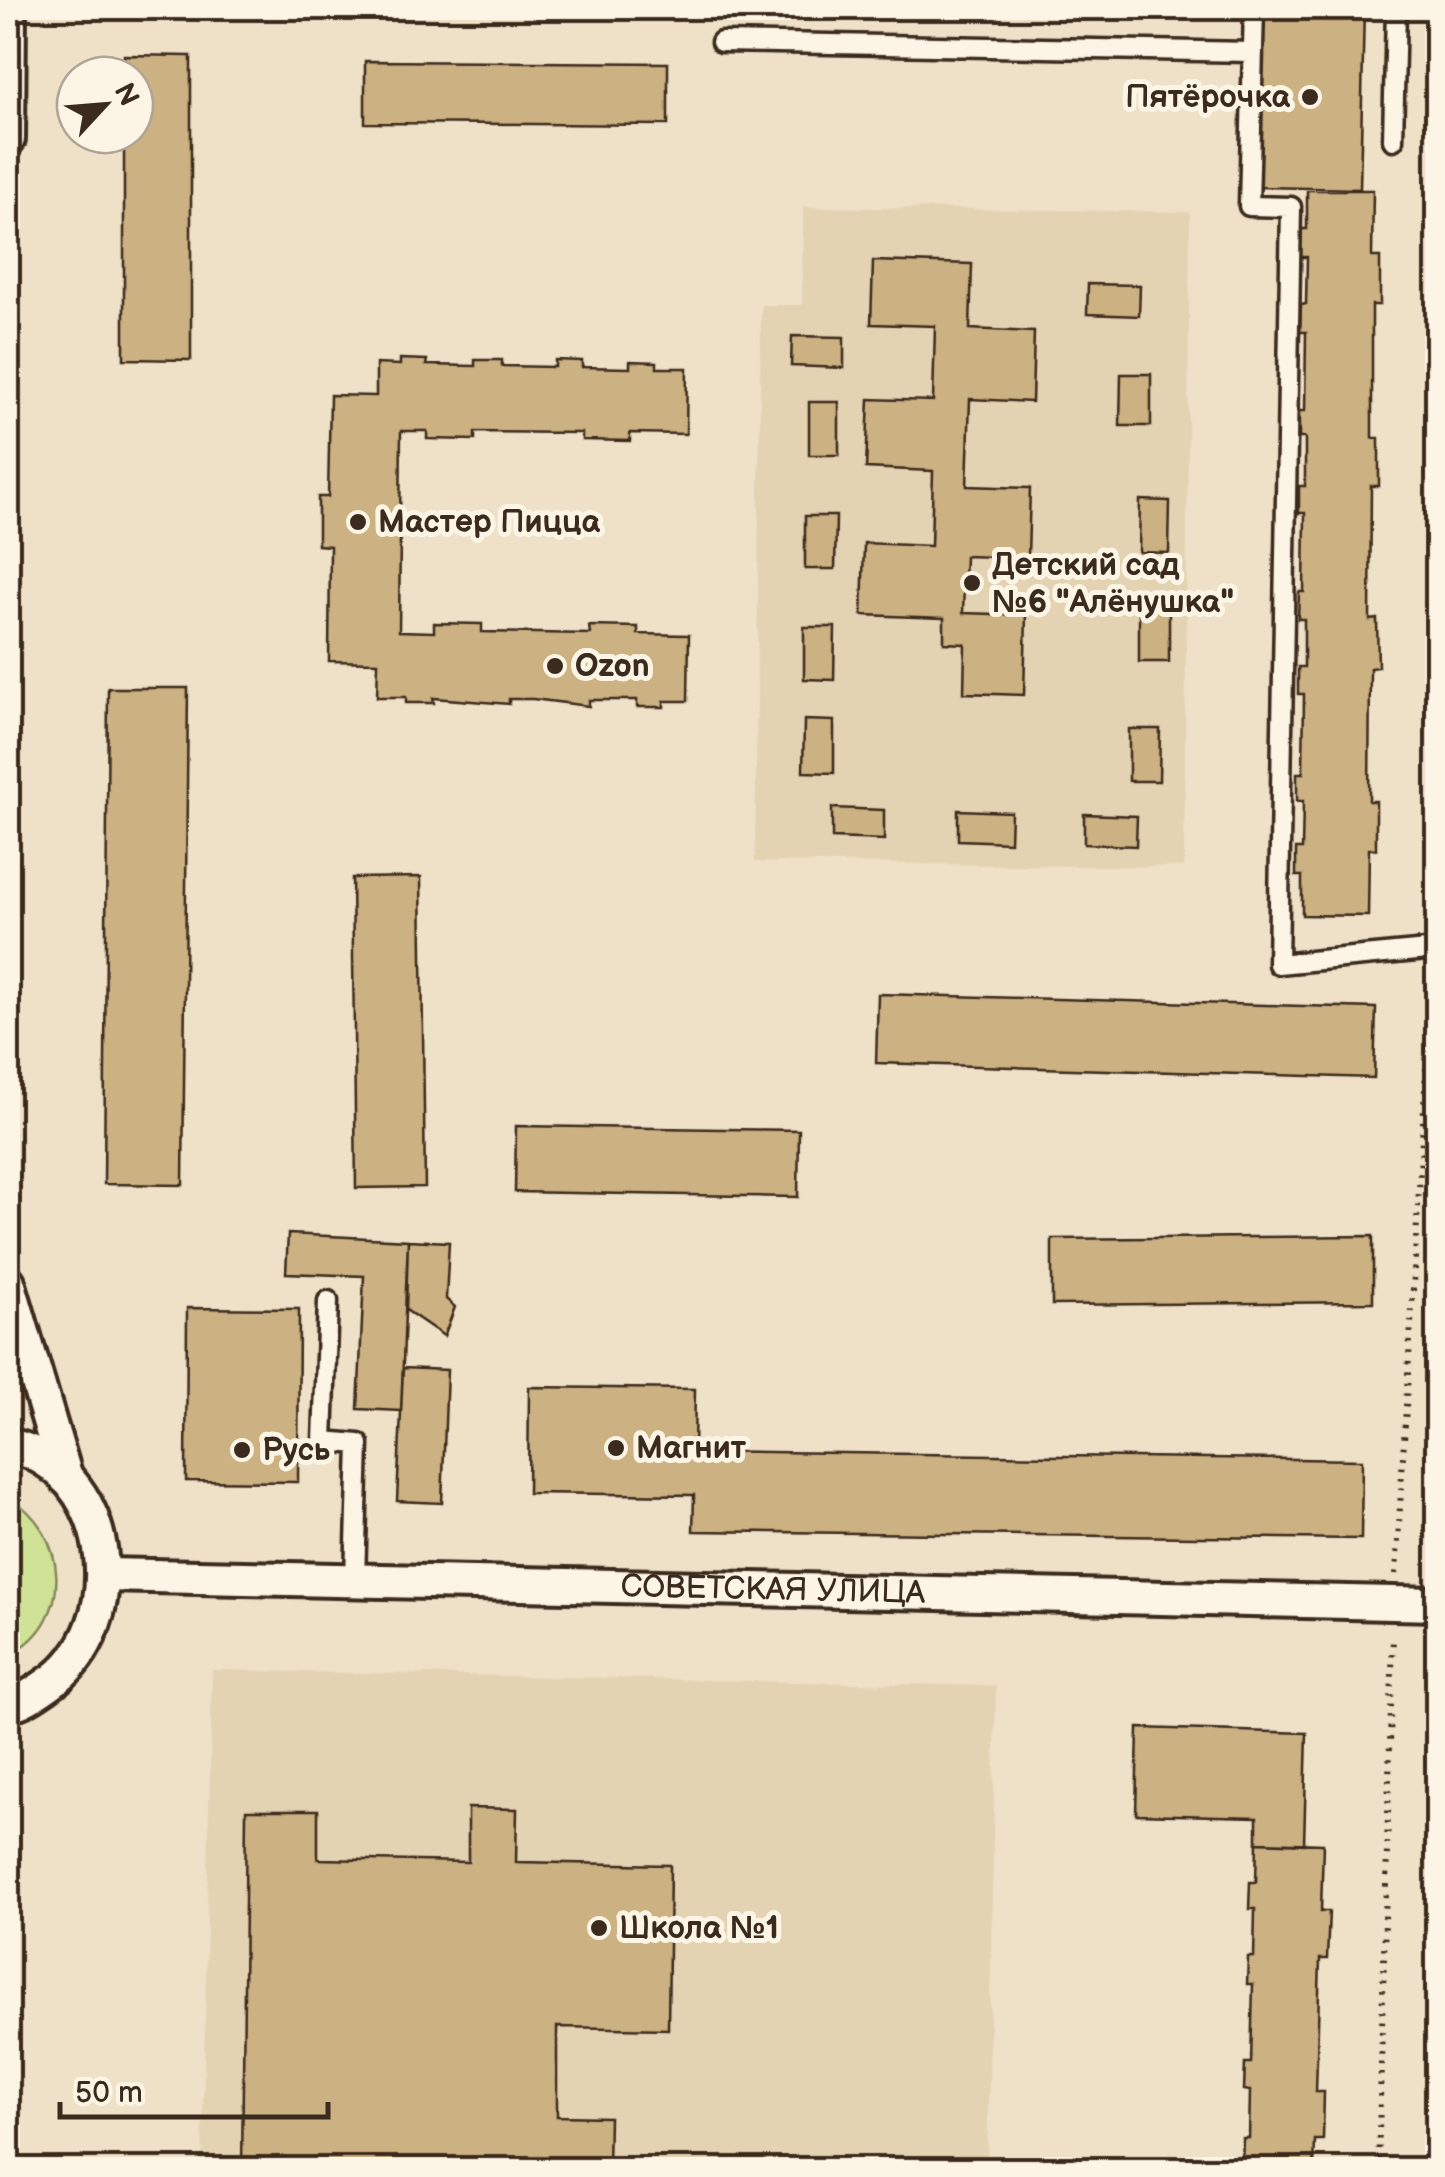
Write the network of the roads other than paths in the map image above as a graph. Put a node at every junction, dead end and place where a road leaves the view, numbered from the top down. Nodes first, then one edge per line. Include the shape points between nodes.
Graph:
1 (9, 8) edge
2 (1254, 8) edge
3 (1396, 8) edge
4 (722, 42) dead end
5 (1251, 52) junction
6 (8, 139) edge
7 (1393, 140) dead end
8 (1435, 949) edge
9 (8, 1282) edge
10 (328, 1300) dead end
11 (8, 1445) edge
12 (66, 1478) junction
13 (105, 1575) junction
14 (355, 1580) junction
15 (1438, 1604) edge
16 (14, 1704) edge
17 (8, 1734) edge

1 - 6 street
2 - 5 lane
3 - 7 lane
4 - 5 lane
5 - 8 lane via 1248,206 1290,207 1278,964
9 - 12 street
10 - 14 lane via 323,1441 359,1444
11 - 12 street
12 - 13 street via 94,1522
13 - 14 street, СОВЕТСКАЯ УЛИЦА
13 - 16 street via 95,1628 65,1672
14 - 15 street, СОВЕТСКАЯ УЛИЦА
16 - 17 street

